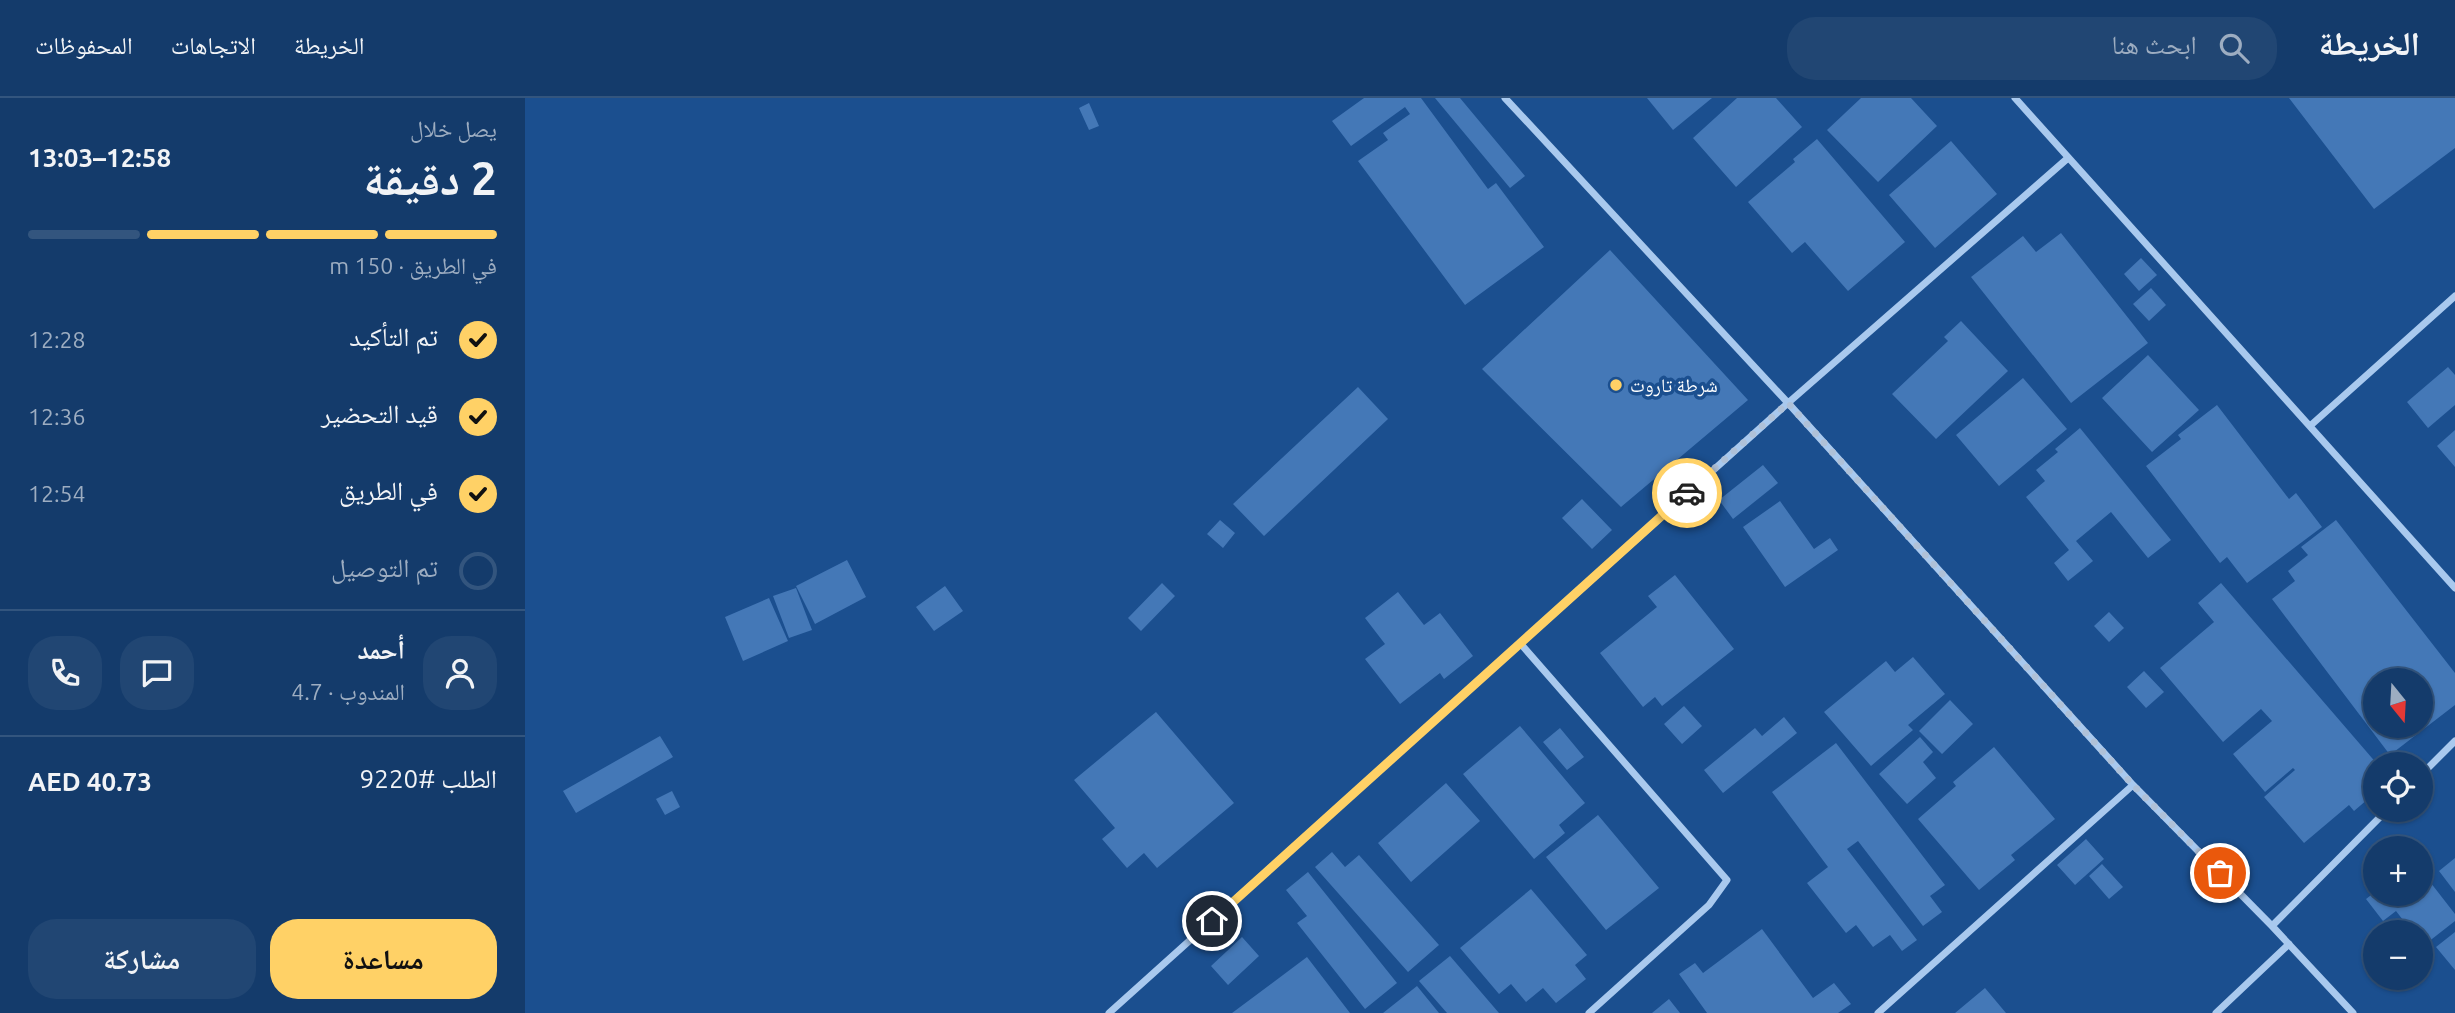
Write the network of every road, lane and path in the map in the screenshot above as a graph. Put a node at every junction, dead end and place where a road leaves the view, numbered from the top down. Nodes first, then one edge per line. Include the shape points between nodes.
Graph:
1 (1505, 98) edge
2 (2015, 98) edge
3 (2068, 158) junction
4 (2455, 296) edge
5 (1788, 403) junction
6 (2310, 426) junction
7 (2455, 588) edge
8 (1520, 643) junction
9 (2455, 741) edge
10 (2433, 763) edge
11 (2133, 785) junction
12 (2375, 822) edge
13 (2272, 926) junction
14 (2289, 944) junction
15 (1109, 1013) edge
16 (1589, 1013) edge
17 (1878, 1013) edge
18 (2216, 1013) edge
19 (2353, 1013) edge

1 - 5 street
2 - 3 street
3 - 5 street
3 - 6 street
4 - 6 street
5 - 8 street
5 - 11 street
6 - 7 street
8 - 15 street
8 - 16 street via 1727,880 1709,905
9 - 10 street
11 - 13 street
11 - 17 street
12 - 13 street
13 - 14 street
14 - 18 street
14 - 19 street

